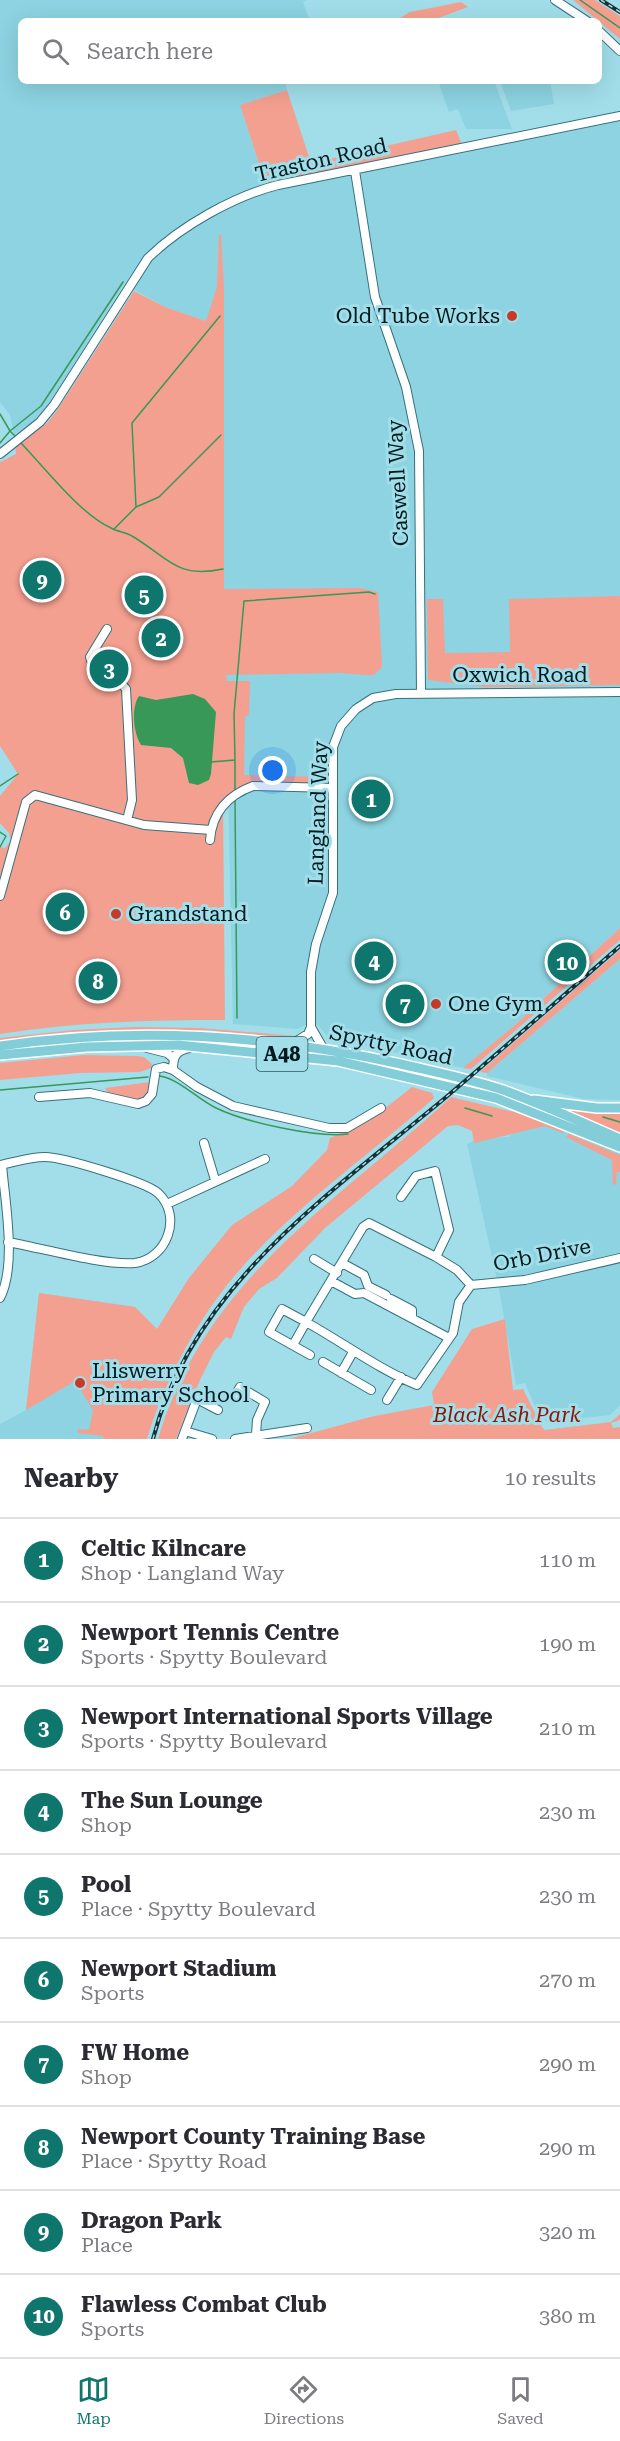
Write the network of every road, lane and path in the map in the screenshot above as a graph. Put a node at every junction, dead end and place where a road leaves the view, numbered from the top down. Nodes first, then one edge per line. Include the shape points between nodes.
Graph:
1 (555, 0) edge
2 (582, 18) edge
3 (602, 34) edge
4 (620, 51) edge
5 (620, 116) edge
6 (355, 171) junction
7 (0, 454) edge
8 (107, 629) dead end
9 (620, 692) edge
10 (421, 693) junction
11 (333, 788) junction
12 (127, 820) junction
13 (211, 830) junction
14 (210, 840) dead end
15 (0, 896) edge
16 (311, 1027) junction
17 (292, 1044) junction
18 (128, 1045) junction
19 (0, 1046) edge
20 (230, 1048) junction
21 (323, 1048) junction
22 (0, 1055) edge
23 (173, 1058) junction
24 (173, 1070) junction
25 (39, 1097) dead end
26 (529, 1100) junction
27 (381, 1108) dead end
28 (620, 1108) edge
29 (620, 1138) edge
30 (204, 1143) dead end
31 (620, 1148) edge
32 (265, 1159) dead end
33 (1, 1165) edge
34 (215, 1180) junction
35 (401, 1197) dead end
36 (167, 1204) junction
37 (8, 1242) junction
38 (436, 1257) junction
39 (620, 1258) edge
40 (314, 1260) dead end
41 (342, 1263) junction
42 (337, 1273) junction
43 (332, 1281) junction
44 (471, 1285) junction
45 (0, 1298) edge
46 (412, 1316) junction
47 (306, 1322) junction
48 (449, 1338) junction
49 (293, 1345) junction
50 (353, 1352) junction
51 (310, 1354) dead end
52 (323, 1362) dead end
53 (341, 1373) junction
54 (401, 1377) junction
55 (371, 1390) dead end
56 (234, 1397) dead end
57 (387, 1400) dead end
58 (218, 1410) dead end
59 (307, 1428) dead end
60 (183, 1435) edge
61 (256, 1435) junction
62 (212, 1439) edge
63 (235, 1439) edge

1 - 2 street
3 - 4 street
5 - 6 street, Traston Road
6 - 7 street, Traston Road via 249,194 158,249 128,286 54,405 40,422
6 - 10 street, Caswell Way via 375,297 406,387 419,451
8 - 12 street via 90,657 93,666 126,688 132,800
9 - 10 street, Oxwich Road
10 - 11 street, Langland Way via 373,698 348,716 333,747
11 - 13 street via 253,786 221,808
11 - 16 street, Langland Way via 333,893 312,958
12 - 13 street
12 - 15 street via 35,795 25,806
13 - 14 street
16 - 17 street via 308,1034
16 - 21 street
17 - 19 main road, Spytty Road / A48 via 131,1035
17 - 21 main road, Spytty Road / A48
18 - 20 main road, Spytty Road / A48
18 - 22 main road, Spytty Road / A48
18 - 23 street via 163,1051
20 - 23 street via 182,1049
20 - 31 main road, Spytty Road / A48 via 338,1062 496,1098
21 - 26 main road, Spytty Road / A48 via 444,1074
23 - 24 street
24 - 25 street via 156,1069 152,1094 138,1104 90,1093
24 - 27 street via 233,1106 329,1128 347,1128
26 - 28 main road
26 - 29 main road, Spytty Road / A48
30 - 34 street
32 - 34 street
33 - 36 street via 31,1158 55,1158 141,1184 158,1193
33 - 37 street
34 - 36 street
35 - 38 street via 416,1176 435,1171 449,1230
36 - 37 street via 168,1237 156,1254 137,1263
37 - 45 street
38 - 41 street, Orb Drive via 369,1222
38 - 44 street, Orb Drive
39 - 44 street, Orb Drive via 525,1280
40 - 42 street
41 - 42 street, Orb Drive
41 - 46 street via 364,1275 368,1286 412,1310
42 - 43 street, Orb Drive
43 - 46 street via 355,1294 364,1293 407,1318
43 - 47 street, Orb Drive
44 - 48 street, Orb Drive via 463,1293
46 - 48 street
47 - 49 street, Orb Drive
47 - 49 street via 282,1309 269,1332
47 - 50 street
48 - 54 street, Orb Drive via 419,1384
49 - 51 street
50 - 53 street
50 - 54 street
52 - 53 street
53 - 55 street
54 - 57 street
56 - 61 street via 240,1387 265,1402
58 - 60 street via 196,1399
59 - 61 street
60 - 62 street
61 - 63 street

